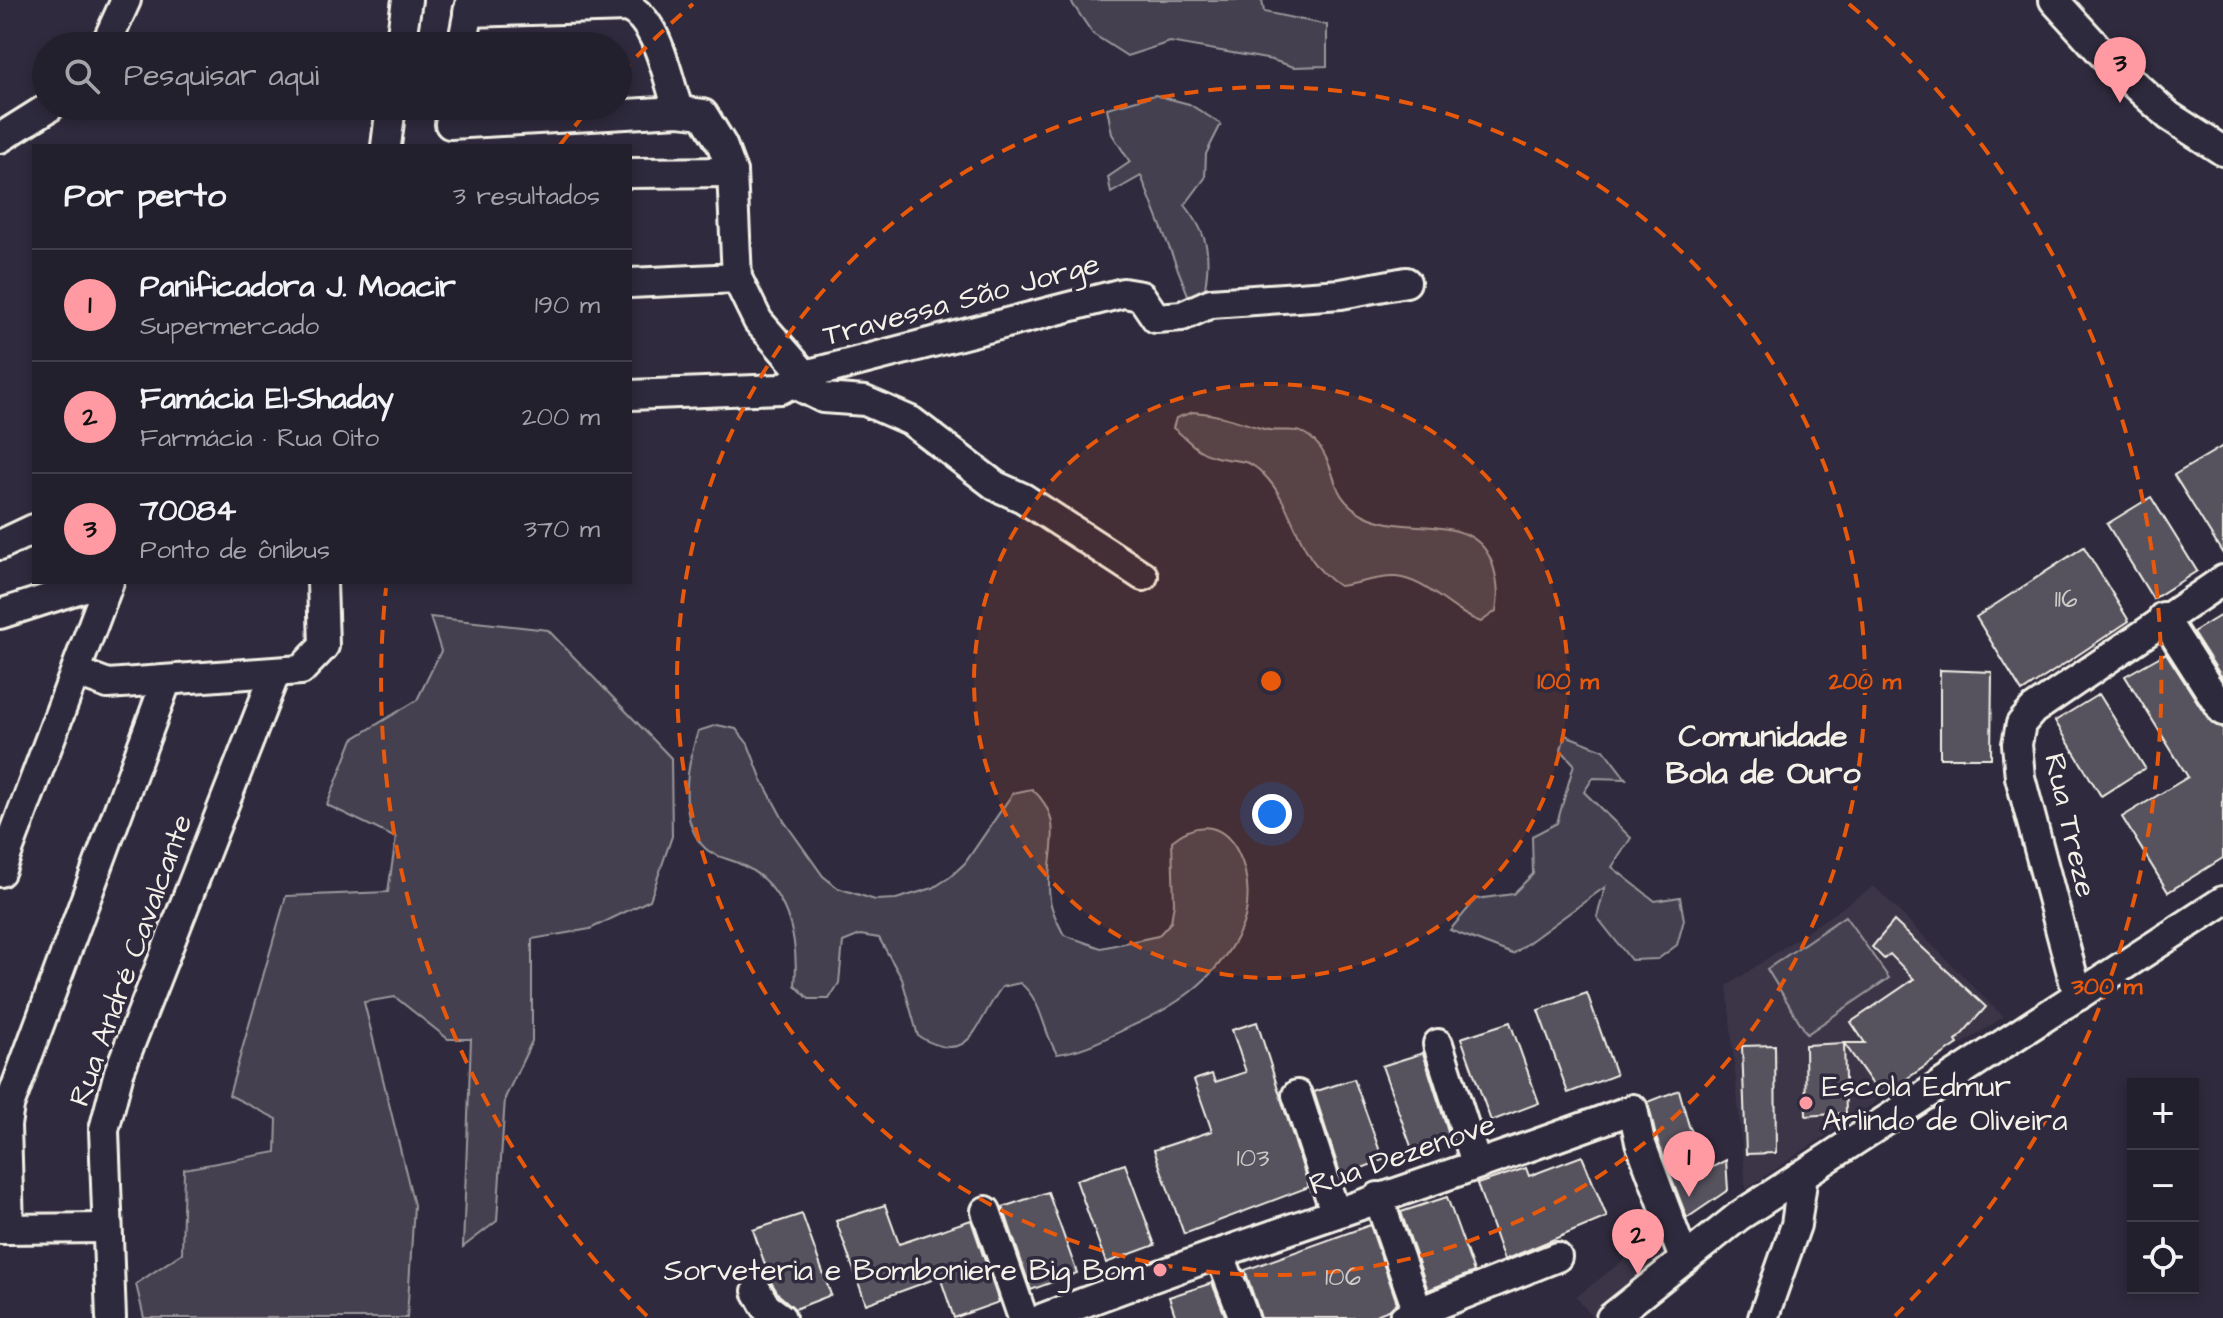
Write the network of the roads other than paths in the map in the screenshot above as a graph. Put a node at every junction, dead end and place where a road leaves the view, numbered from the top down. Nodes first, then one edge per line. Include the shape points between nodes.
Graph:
1 (126, 0) edge
2 (407, 0) edge
3 (2054, 0) edge
4 (469, 6) edge
5 (111, 32) edge
6 (402, 32) edge
7 (464, 32) edge
8 (679, 111) junction
9 (632, 114) edge
10 (32, 118) edge
11 (389, 120) edge
12 (532, 120) edge
13 (450, 125) edge
14 (0, 138) edge
15 (386, 144) edge
16 (2223, 151) edge
17 (732, 172) junction
18 (632, 173) edge
19 (737, 278) junction
20 (1406, 282) dead end
21 (632, 283) edge
22 (799, 379) junction
23 (632, 395) edge
24 (32, 530) edge
25 (0, 545) edge
26 (1143, 576) dead end
27 (2223, 580) edge
28 (94, 584) edge
29 (108, 584) edge
30 (322, 584) edge
31 (0, 614) edge
32 (2163, 617) junction
33 (78, 673) junction
34 (275, 674) junction
35 (166, 682) junction
36 (2223, 711) edge
37 (0, 872) edge
38 (2223, 901) edge
39 (2078, 996) junction
40 (1438, 1044) dead end
41 (1297, 1095) dead end
42 (1476, 1163) junction
43 (1803, 1175) junction
44 (1378, 1197) junction
45 (986, 1211) dead end
46 (1335, 1212) junction
47 (107, 1228) junction
48 (4, 1229) edge
49 (1220, 1255) junction
50 (1557, 1257) dead end
51 (1684, 1259) junction
52 (757, 1291) dead end
53 (1414, 1316) edge
54 (111, 1318) edge
55 (781, 1318) edge
56 (1023, 1318) edge
57 (1043, 1318) edge
58 (1244, 1318) edge
59 (1611, 1318) edge
60 (1763, 1318) edge

1 - 5 street
2 - 6 street
3 - 16 street via 2169,116
4 - 7 street
4 - 8 street via 627,7 639,12 660,51
8 - 9 street
8 - 17 street via 703,114
10 - 14 street
11 - 15 street
12 - 13 street
17 - 18 street
17 - 19 street
19 - 21 street
19 - 22 street via 758,321
20 - 22 street, Travessa São Jorge via 1341,294 1211,303 1165,320 1156,318 1141,296 1123,293
22 - 23 street via 781,389
22 - 26 street via 823,398 865,401 911,421 996,486
24 - 25 street
27 - 32 street, Rua Treze
28 - 31 street
29 - 33 street
30 - 34 street via 324,646 301,670
32 - 36 street
32 - 39 street, Rua Treze via 2021,724 2017,744 2022,789
33 - 35 street via 108,684
33 - 37 street
34 - 35 street
34 - 47 street, Rua André Cavalcante via 110,1101 104,1130
35 - 48 street via 9,1106
38 - 39 street
39 - 43 street
40 - 42 street
41 - 46 street
42 - 44 street, Rua Dezenove
42 - 51 street, Rua Dezenove via 1633,1109
43 - 51 street
43 - 60 street via 1796,1225
44 - 46 street, Rua Dezenove
44 - 53 street
45 - 56 street
46 - 49 street, Rua Dezenove
47 - 48 street
47 - 54 street, Rua André Cavalcante
49 - 57 street, Rua Dezenove
49 - 58 street
50 - 53 street
51 - 59 street
52 - 55 street

